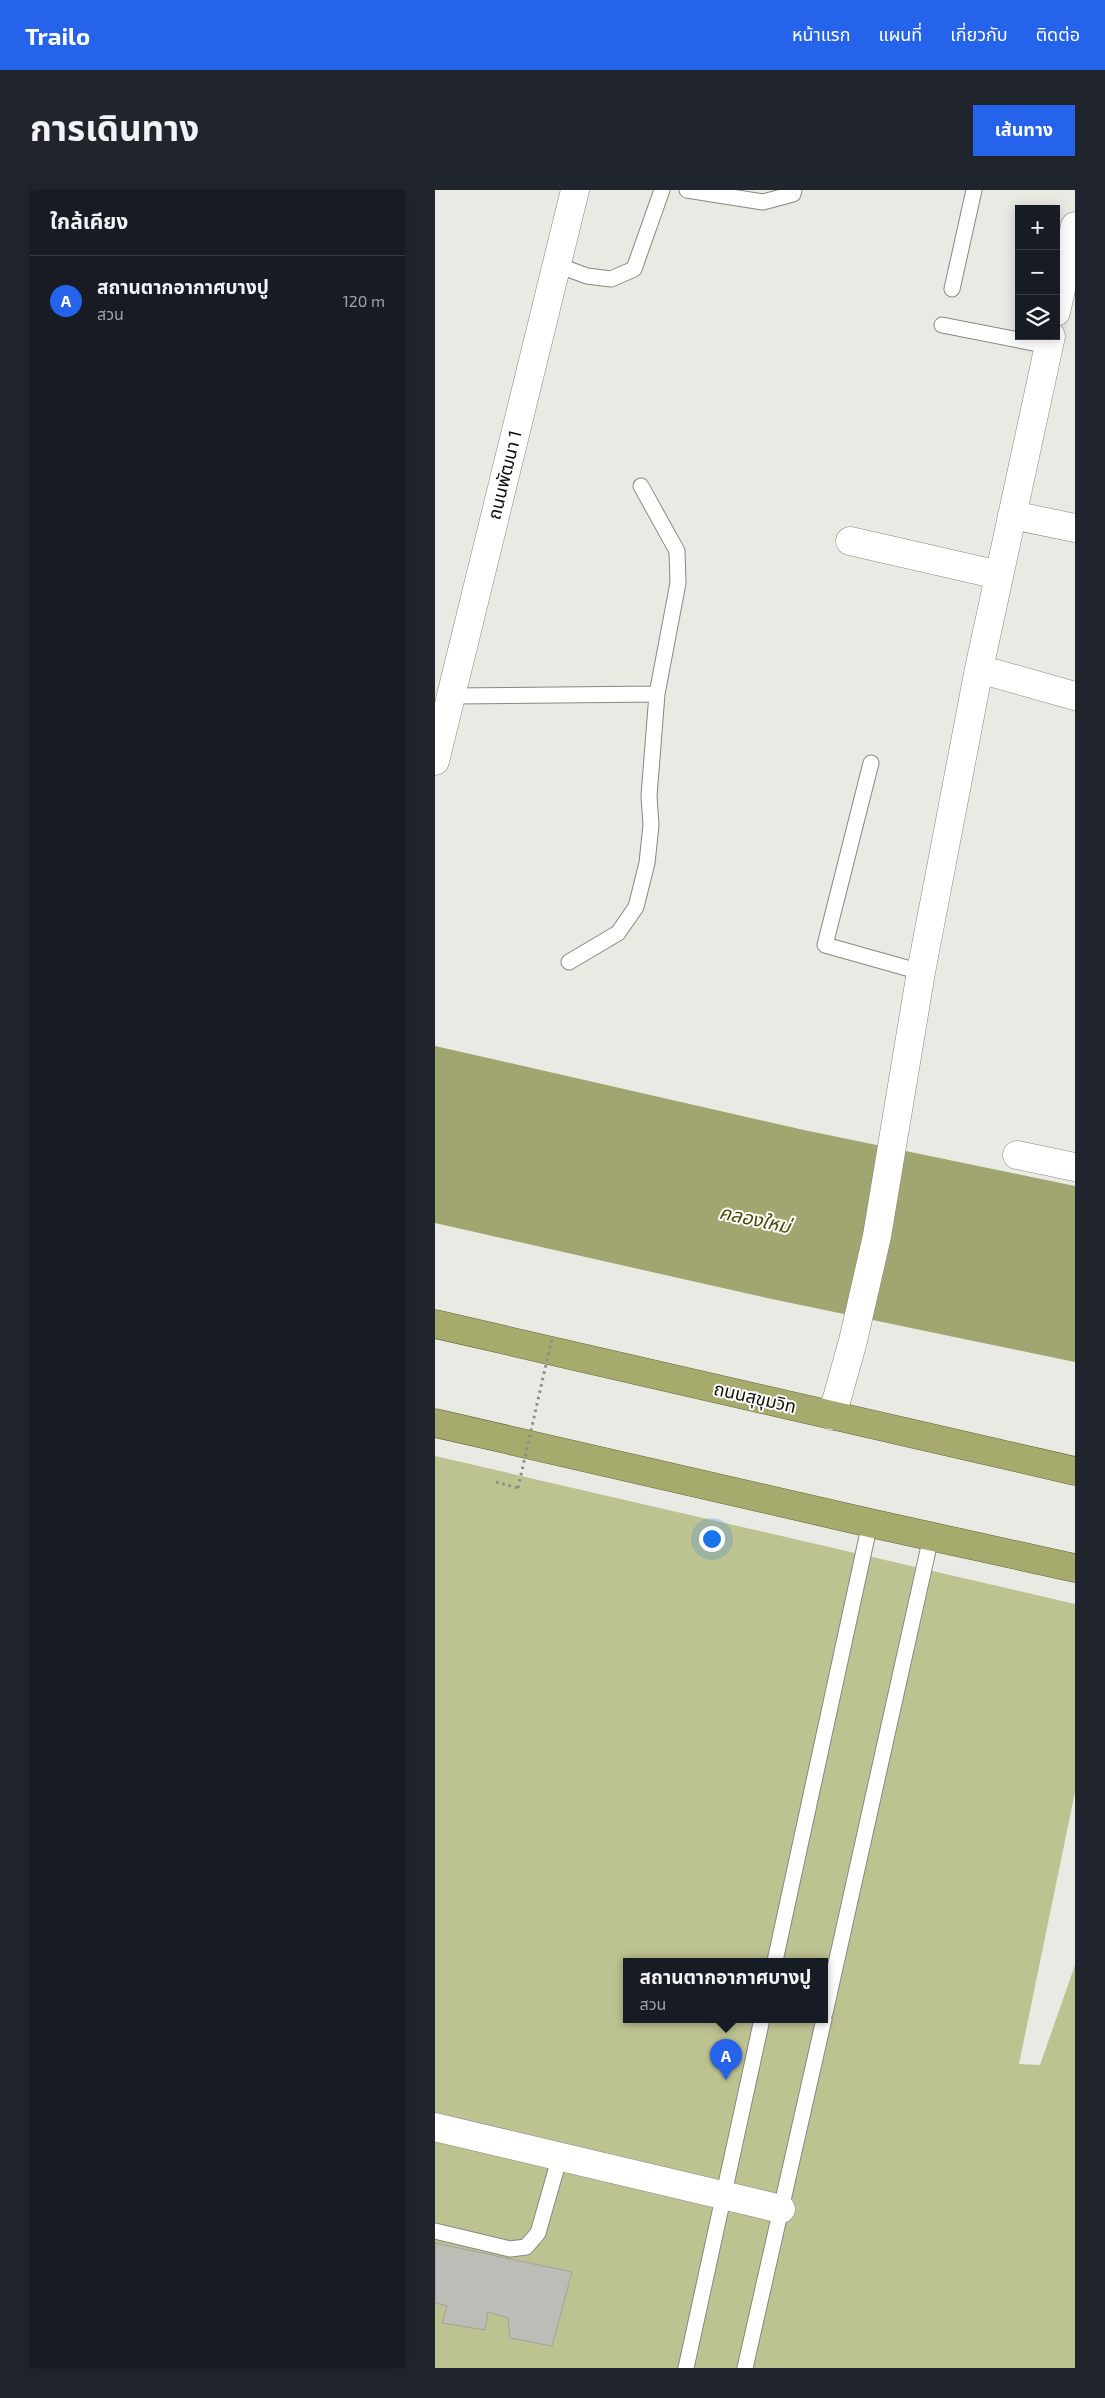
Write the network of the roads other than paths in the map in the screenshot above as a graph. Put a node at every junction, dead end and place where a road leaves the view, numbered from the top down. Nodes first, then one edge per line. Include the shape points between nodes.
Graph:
1 (575, 190) edge
2 (663, 190) edge
3 (687, 190) edge
4 (794, 190) edge
5 (975, 190) edge
6 (1075, 226) edge
7 (557, 265) junction
8 (952, 289) dead end
9 (1060, 295) edge
10 (942, 325) dead end
11 (1050, 341) edge
12 (641, 486) dead end
13 (1012, 515) junction
14 (1075, 528) edge
15 (850, 541) dead end
16 (999, 575) junction
17 (979, 668) junction
18 (657, 694) junction
19 (451, 696) junction
20 (1075, 696) edge
21 (435, 761) edge
22 (871, 763) dead end
23 (569, 962) dead end
24 (921, 972) junction
25 (1017, 1155) dead end
26 (1075, 1167) edge
27 (435, 1324) edge
28 (832, 1416) junction
29 (435, 1423) edge
30 (1075, 1471) edge
31 (870, 1524) junction
32 (931, 1537) junction
33 (1075, 1568) edge
34 (776, 1958) edge
35 (828, 2000) edge
36 (761, 2023) edge
37 (822, 2023) edge
38 (435, 2127) edge
39 (559, 2156) junction
40 (724, 2194) junction
41 (781, 2209) junction
42 (435, 2231) edge
43 (686, 2368) edge
44 (745, 2368) edge

1 - 7 street, ถนนพัฒนา 1
2 - 7 lane via 634,269 611,279 587,276
3 - 4 lane via 763,202 793,194
5 - 8 lane
6 - 9 street
7 - 19 street, ถนนพัฒนา 1
10 - 11 lane
11 - 13 street
12 - 18 lane via 677,551 678,584
13 - 14 street
13 - 16 street
15 - 16 street
16 - 17 street
17 - 20 street
17 - 24 street
18 - 19 lane
18 - 23 lane via 649,796 651,825 647,863 636,907 618,933
19 - 21 street, ถนนพัฒนา 1
22 - 24 lane via 825,945
24 - 28 street via 877,1236
25 - 26 street
27 - 28 highway, ถนนสุขุมวิท
28 - 30 highway, ถนนสุขุมวิท
29 - 31 highway
31 - 32 highway
31 - 34 lane
32 - 33 highway
32 - 35 lane
36 - 40 lane
37 - 41 lane
38 - 39 street
39 - 40 street
39 - 42 lane via 539,2233 526,2247 510,2249
40 - 41 street
40 - 43 lane
41 - 44 lane

